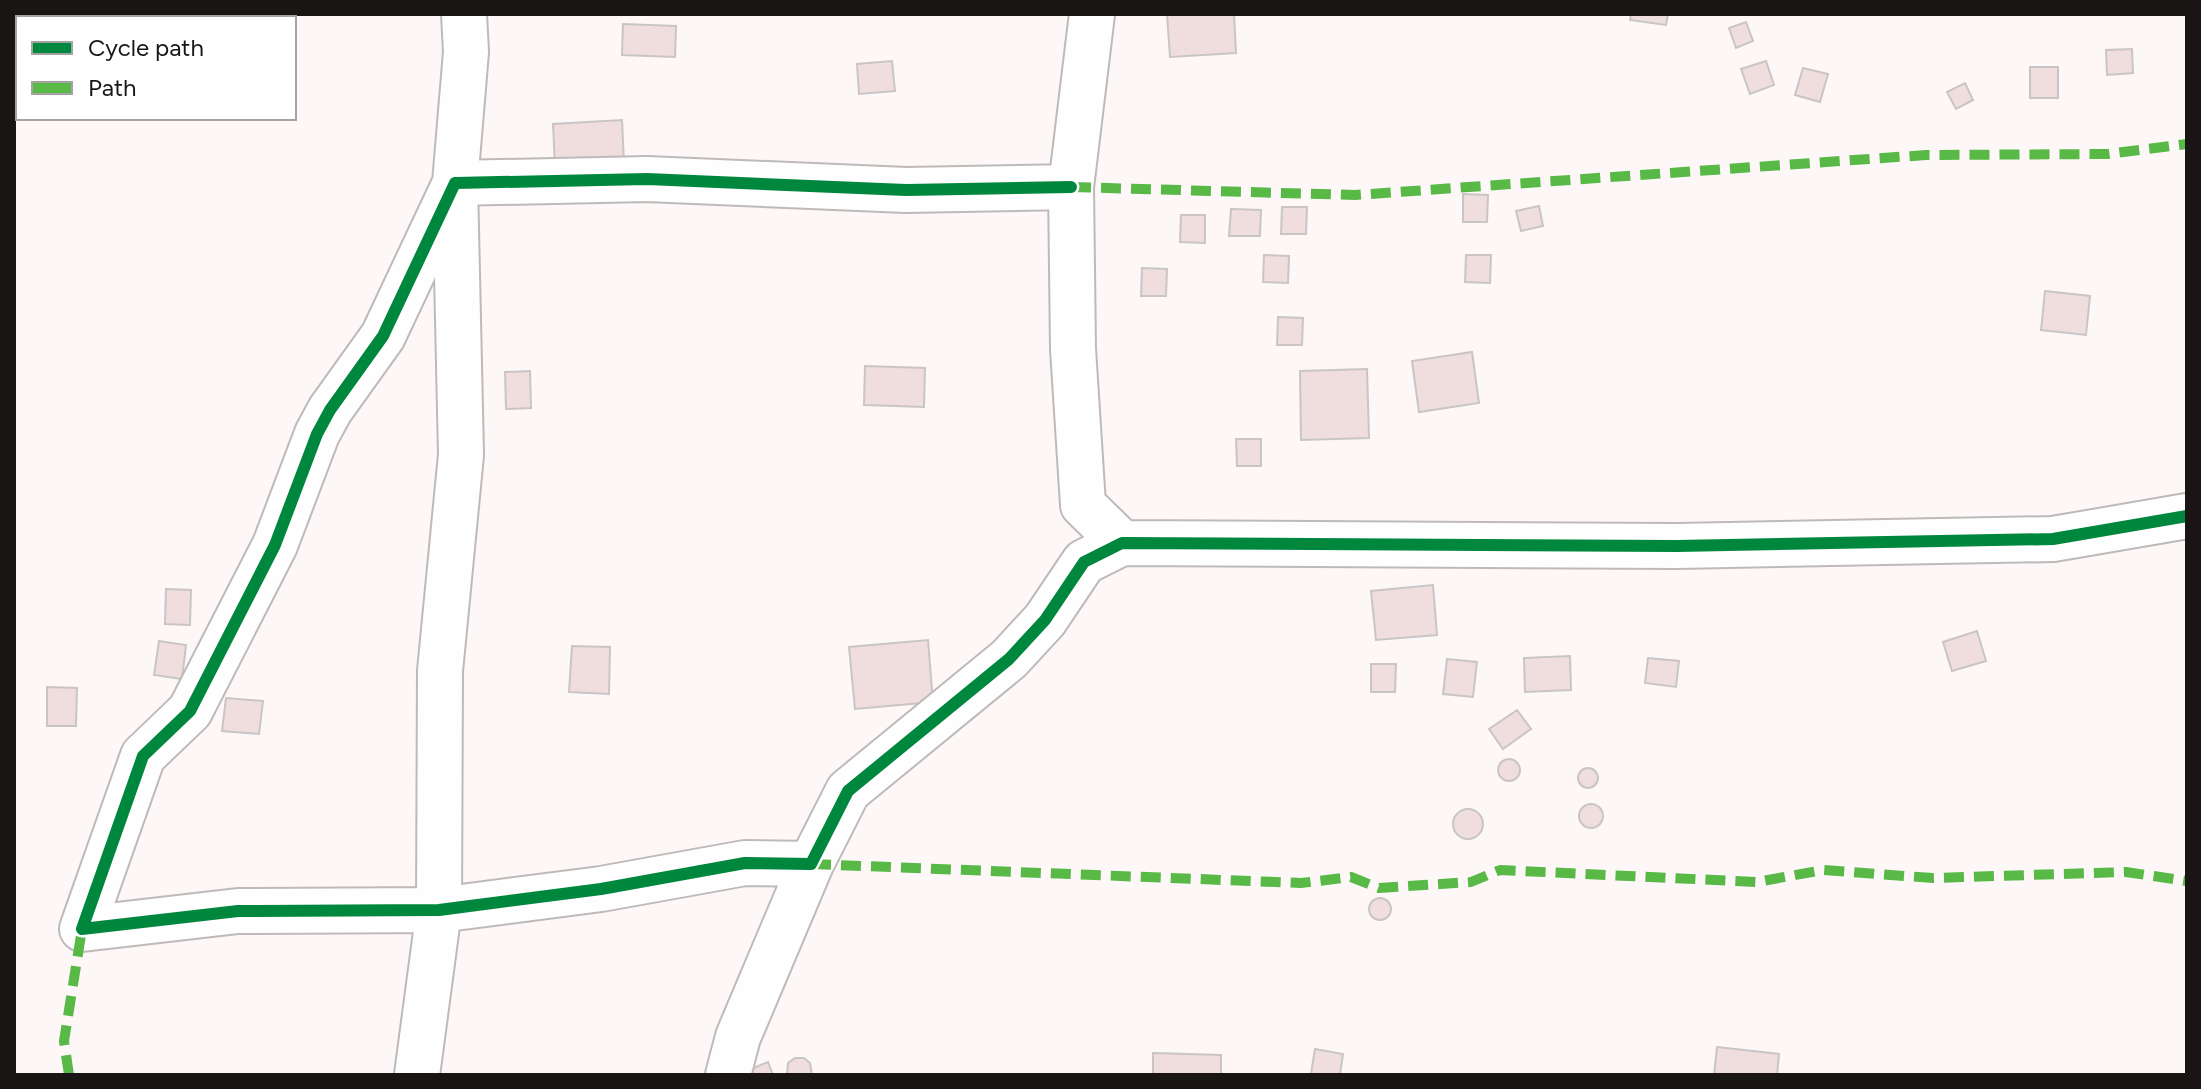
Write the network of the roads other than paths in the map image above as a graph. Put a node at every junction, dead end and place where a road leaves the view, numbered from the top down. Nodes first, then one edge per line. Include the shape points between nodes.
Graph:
1 (464, 14) edge
2 (1092, 14) edge
3 (455, 183) junction
4 (1071, 187) junction
5 (2187, 516) edge
6 (1122, 543) junction
7 (811, 864) junction
8 (439, 910) junction
9 (417, 1075) edge
10 (728, 1075) edge

1 - 3 street via 466,52
2 - 4 street
3 - 4 street via 647,179 906,190
3 - 8 street via 461,455 440,671
3 - 8 street via 383,336 317,434 275,545 190,711 143,756 82,929 238,911
4 - 6 street via 1073,349 1083,505
5 - 6 street via 2053,539 1677,546
6 - 7 street via 1084,562 1045,620 1009,659 848,791
7 - 8 street via 745,863
7 - 10 street via 738,1037
8 - 9 street

